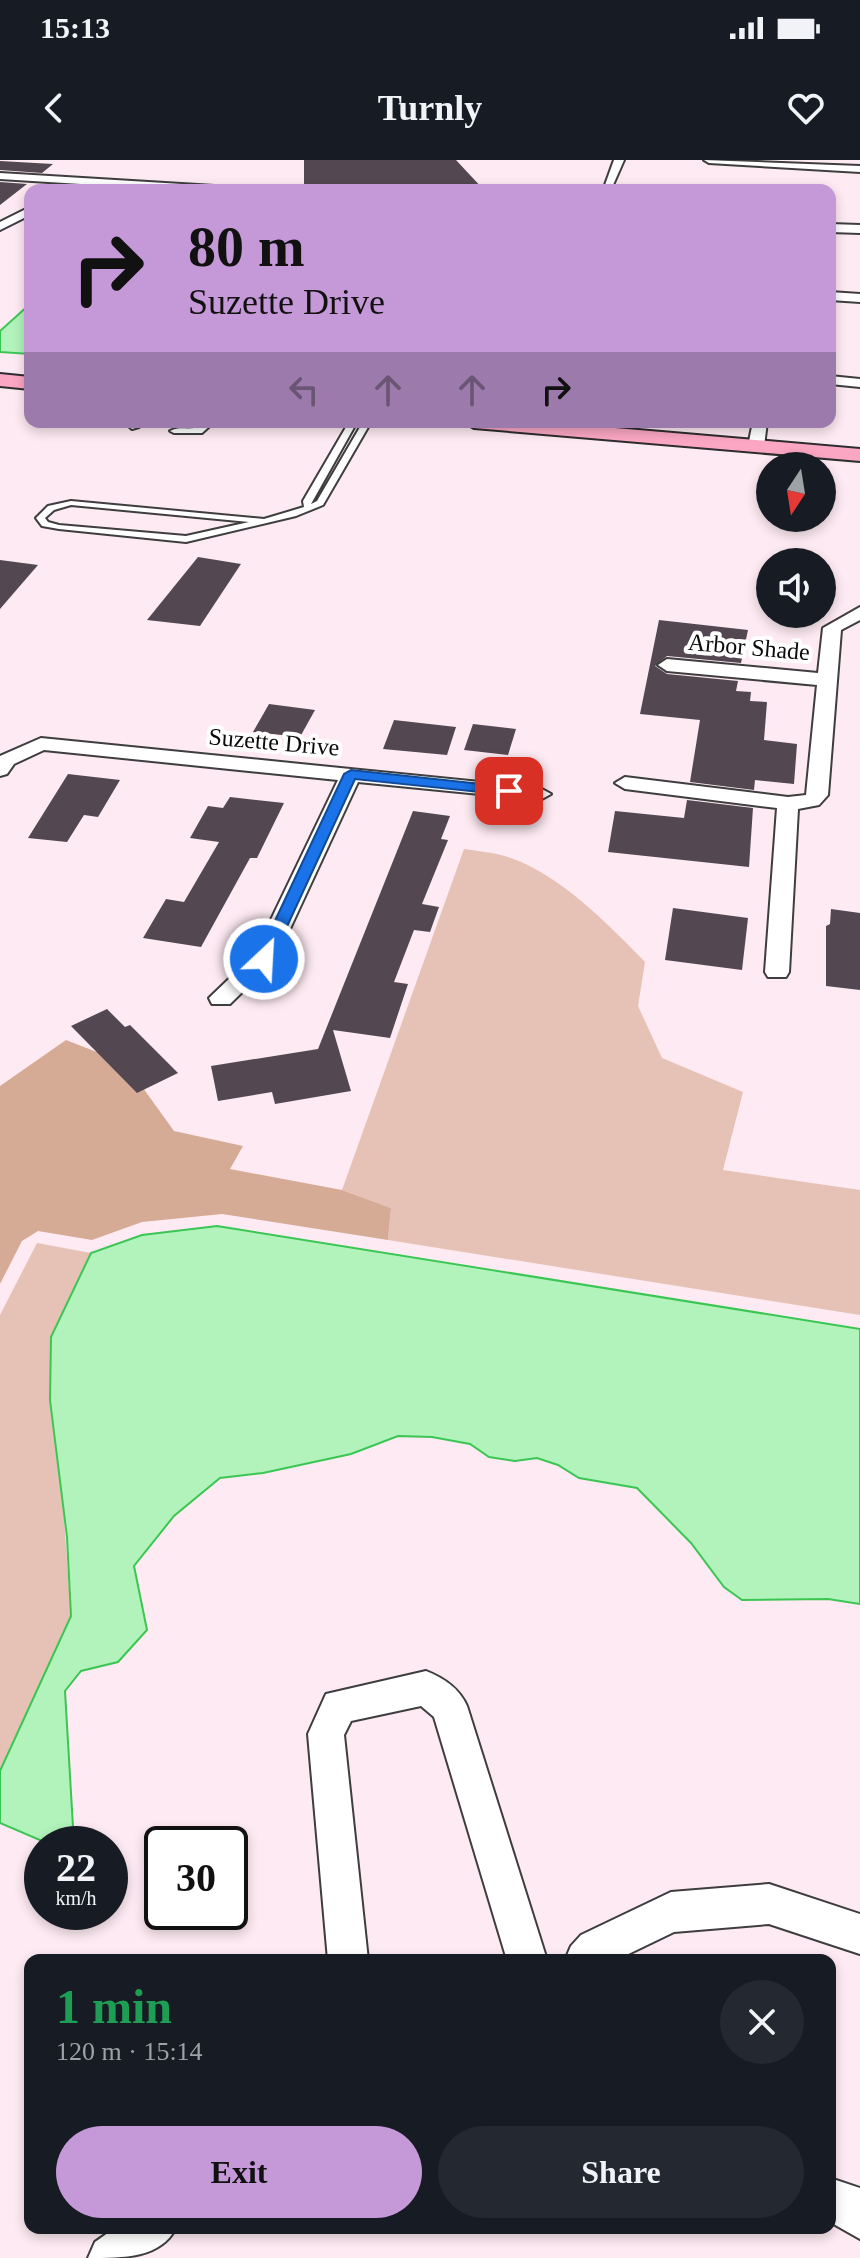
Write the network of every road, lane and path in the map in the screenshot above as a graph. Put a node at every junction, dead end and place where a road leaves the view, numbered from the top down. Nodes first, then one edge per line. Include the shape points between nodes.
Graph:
1 (619, 160) edge
2 (709, 160) edge
3 (860, 169) edge
4 (0, 176) edge
5 (68, 180) junction
6 (609, 183) dead end
7 (63, 184) edge
8 (133, 184) edge
9 (24, 213) edge
10 (0, 227) edge
11 (836, 228) edge
12 (860, 229) edge
13 (836, 296) edge
14 (860, 298) edge
15 (0, 368) edge
16 (24, 370) edge
17 (0, 380) edge
18 (836, 381) edge
19 (24, 382) edge
20 (860, 383) edge
21 (203, 428) edge
22 (350, 428) edge
23 (364, 428) edge
24 (629, 428) edge
25 (704, 428) edge
26 (174, 431) dead end
27 (758, 433) edge
28 (860, 440) edge
29 (860, 455) edge
30 (308, 508) junction
31 (263, 521) junction
32 (860, 612) edge
33 (667, 665) dead end
34 (827, 680) junction
35 (4, 765) edge
36 (351, 774) junction
37 (625, 783) dead end
38 (540, 794) dead end
39 (788, 803) junction
40 (777, 972) dead end
41 (221, 998) dead end
42 (860, 1934) edge
43 (347, 1954) edge
44 (525, 1954) edge
45 (590, 1954) edge
46 (836, 2202) edge
47 (860, 2217) edge
48 (145, 2234) edge
49 (111, 2258) edge

1 - 6 street
2 - 3 street
4 - 5 street
5 - 7 street
5 - 8 street
9 - 10 street
11 - 12 street
13 - 14 street
15 - 16 main road
17 - 19 main road
18 - 20 street
21 - 26 lane
22 - 30 lane via 307,501
23 - 30 lane via 320,503
24 - 27 main road
25 - 27 main road
27 - 28 main road
27 - 29 main road
30 - 31 lane
31 - 31 lane via 186,539 59,527 40,518 51,508 71,503
32 - 34 street via 832,628
33 - 34 street, Arbor Shade
34 - 39 street via 817,795 812,801
35 - 36 street, Suzette Drive via 41,744
36 - 38 street, Suzette Drive
36 - 41 street via 264,959
37 - 39 street
39 - 40 street
42 - 45 street via 769,1904 671,1912
43 - 44 street via 326,1734 339,1706 426,1688 449,1706
46 - 47 street
48 - 49 street

